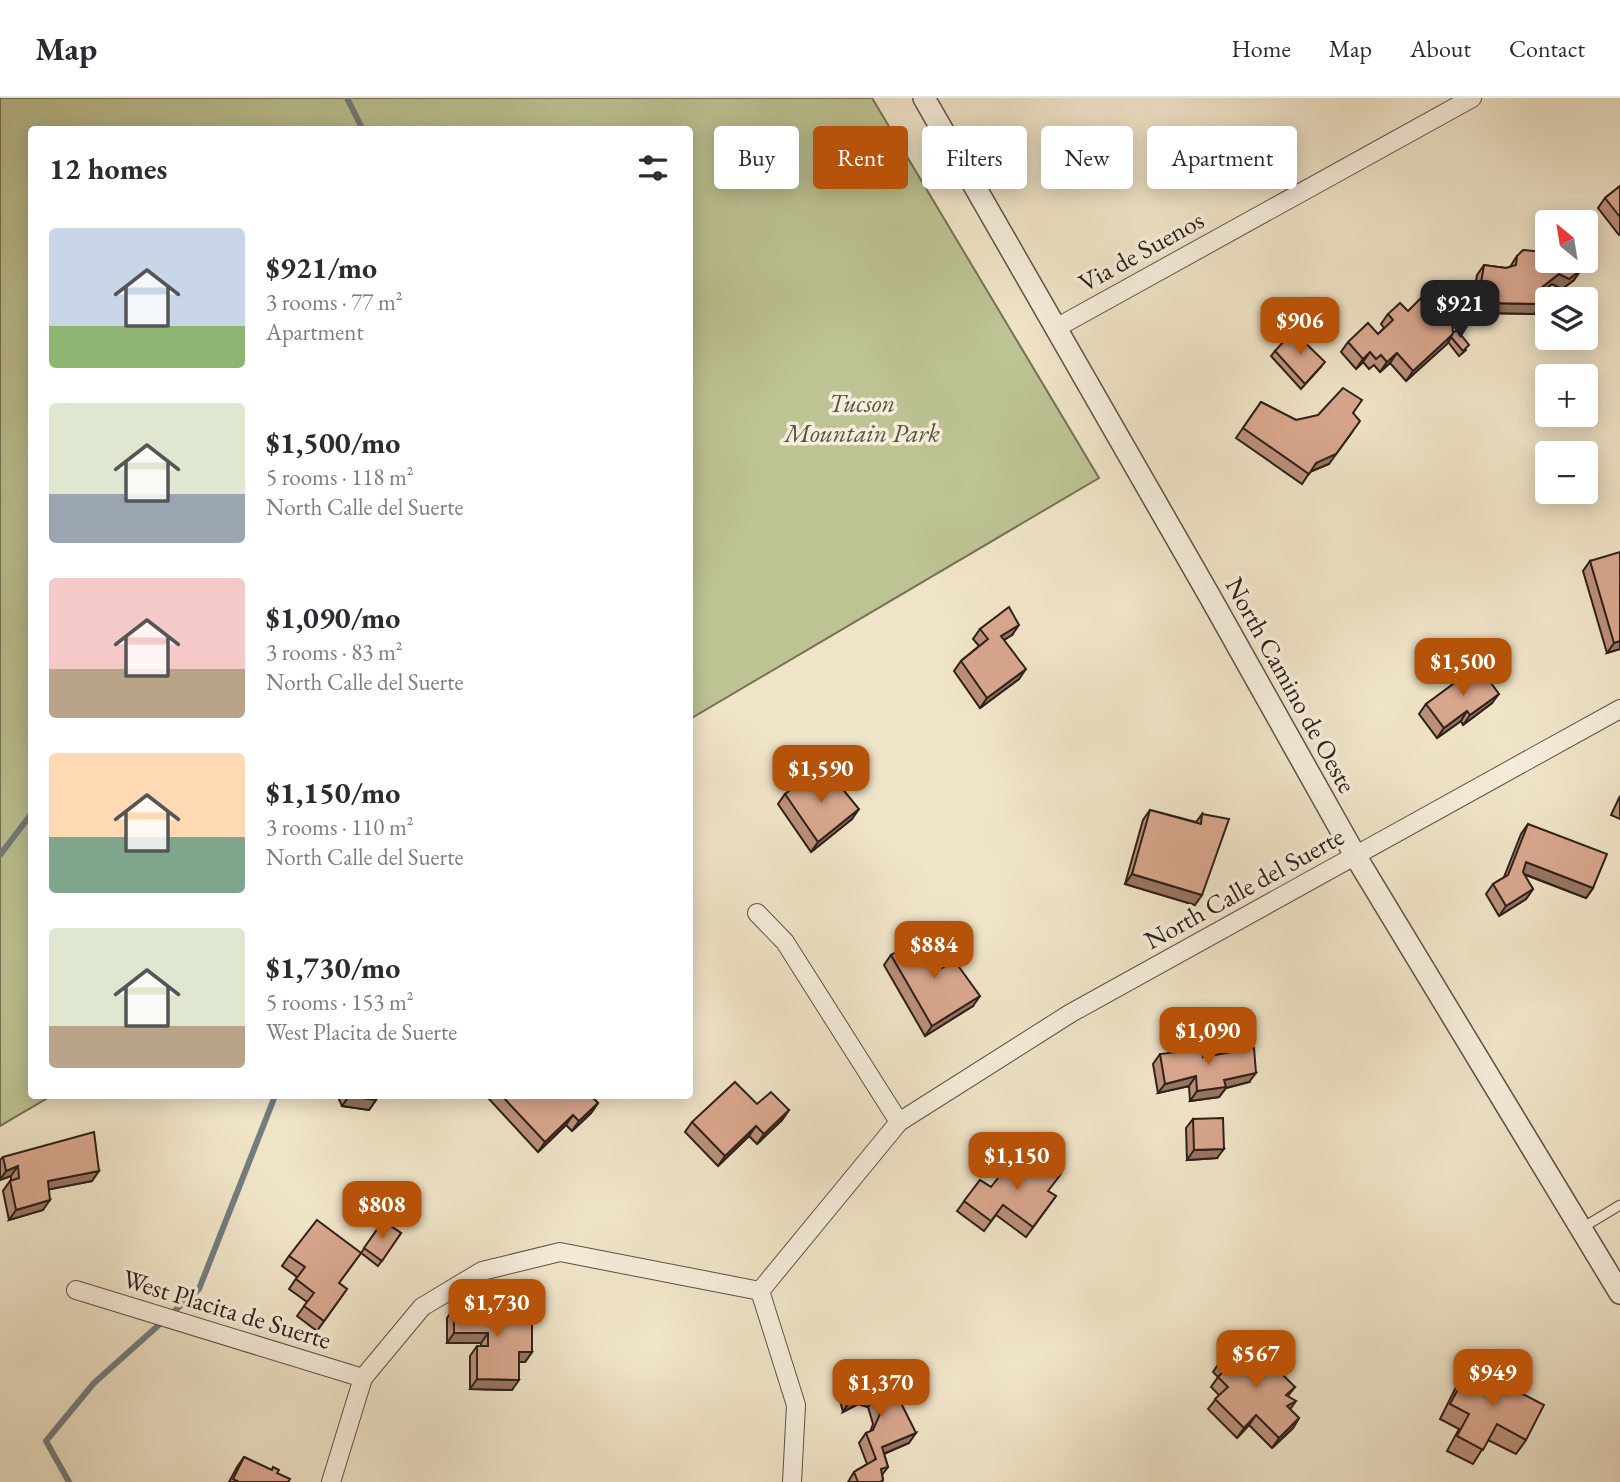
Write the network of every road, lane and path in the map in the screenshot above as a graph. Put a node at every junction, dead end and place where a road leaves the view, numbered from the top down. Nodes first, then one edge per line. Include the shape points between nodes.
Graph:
1 (924, 98) edge
2 (1472, 98) edge
3 (1056, 328) junction
4 (1620, 709) edge
5 (1356, 857) junction
6 (757, 912) dead end
7 (899, 1122) junction
8 (1620, 1205) edge
9 (1581, 1227) junction
10 (76, 1290) dead end
11 (760, 1291) junction
12 (1620, 1293) edge
13 (363, 1378) junction
14 (331, 1482) edge
15 (792, 1482) edge

1 - 3 street, North Camino de Oeste
2 - 3 street, Via de Suenos
3 - 5 street, North Camino de Oeste
4 - 5 street, North Calle del Suerte
5 - 7 street, North Calle del Suerte via 1071,1013
5 - 9 street, North Camino de Oeste
6 - 7 street via 785,942
7 - 11 street, North Calle del Suerte
8 - 9 lane
9 - 12 street, North Camino de Oeste
10 - 13 street, West Placita de Suerte
11 - 13 street via 560,1252 482,1270 422,1307
11 - 15 street via 796,1405
13 - 14 street

